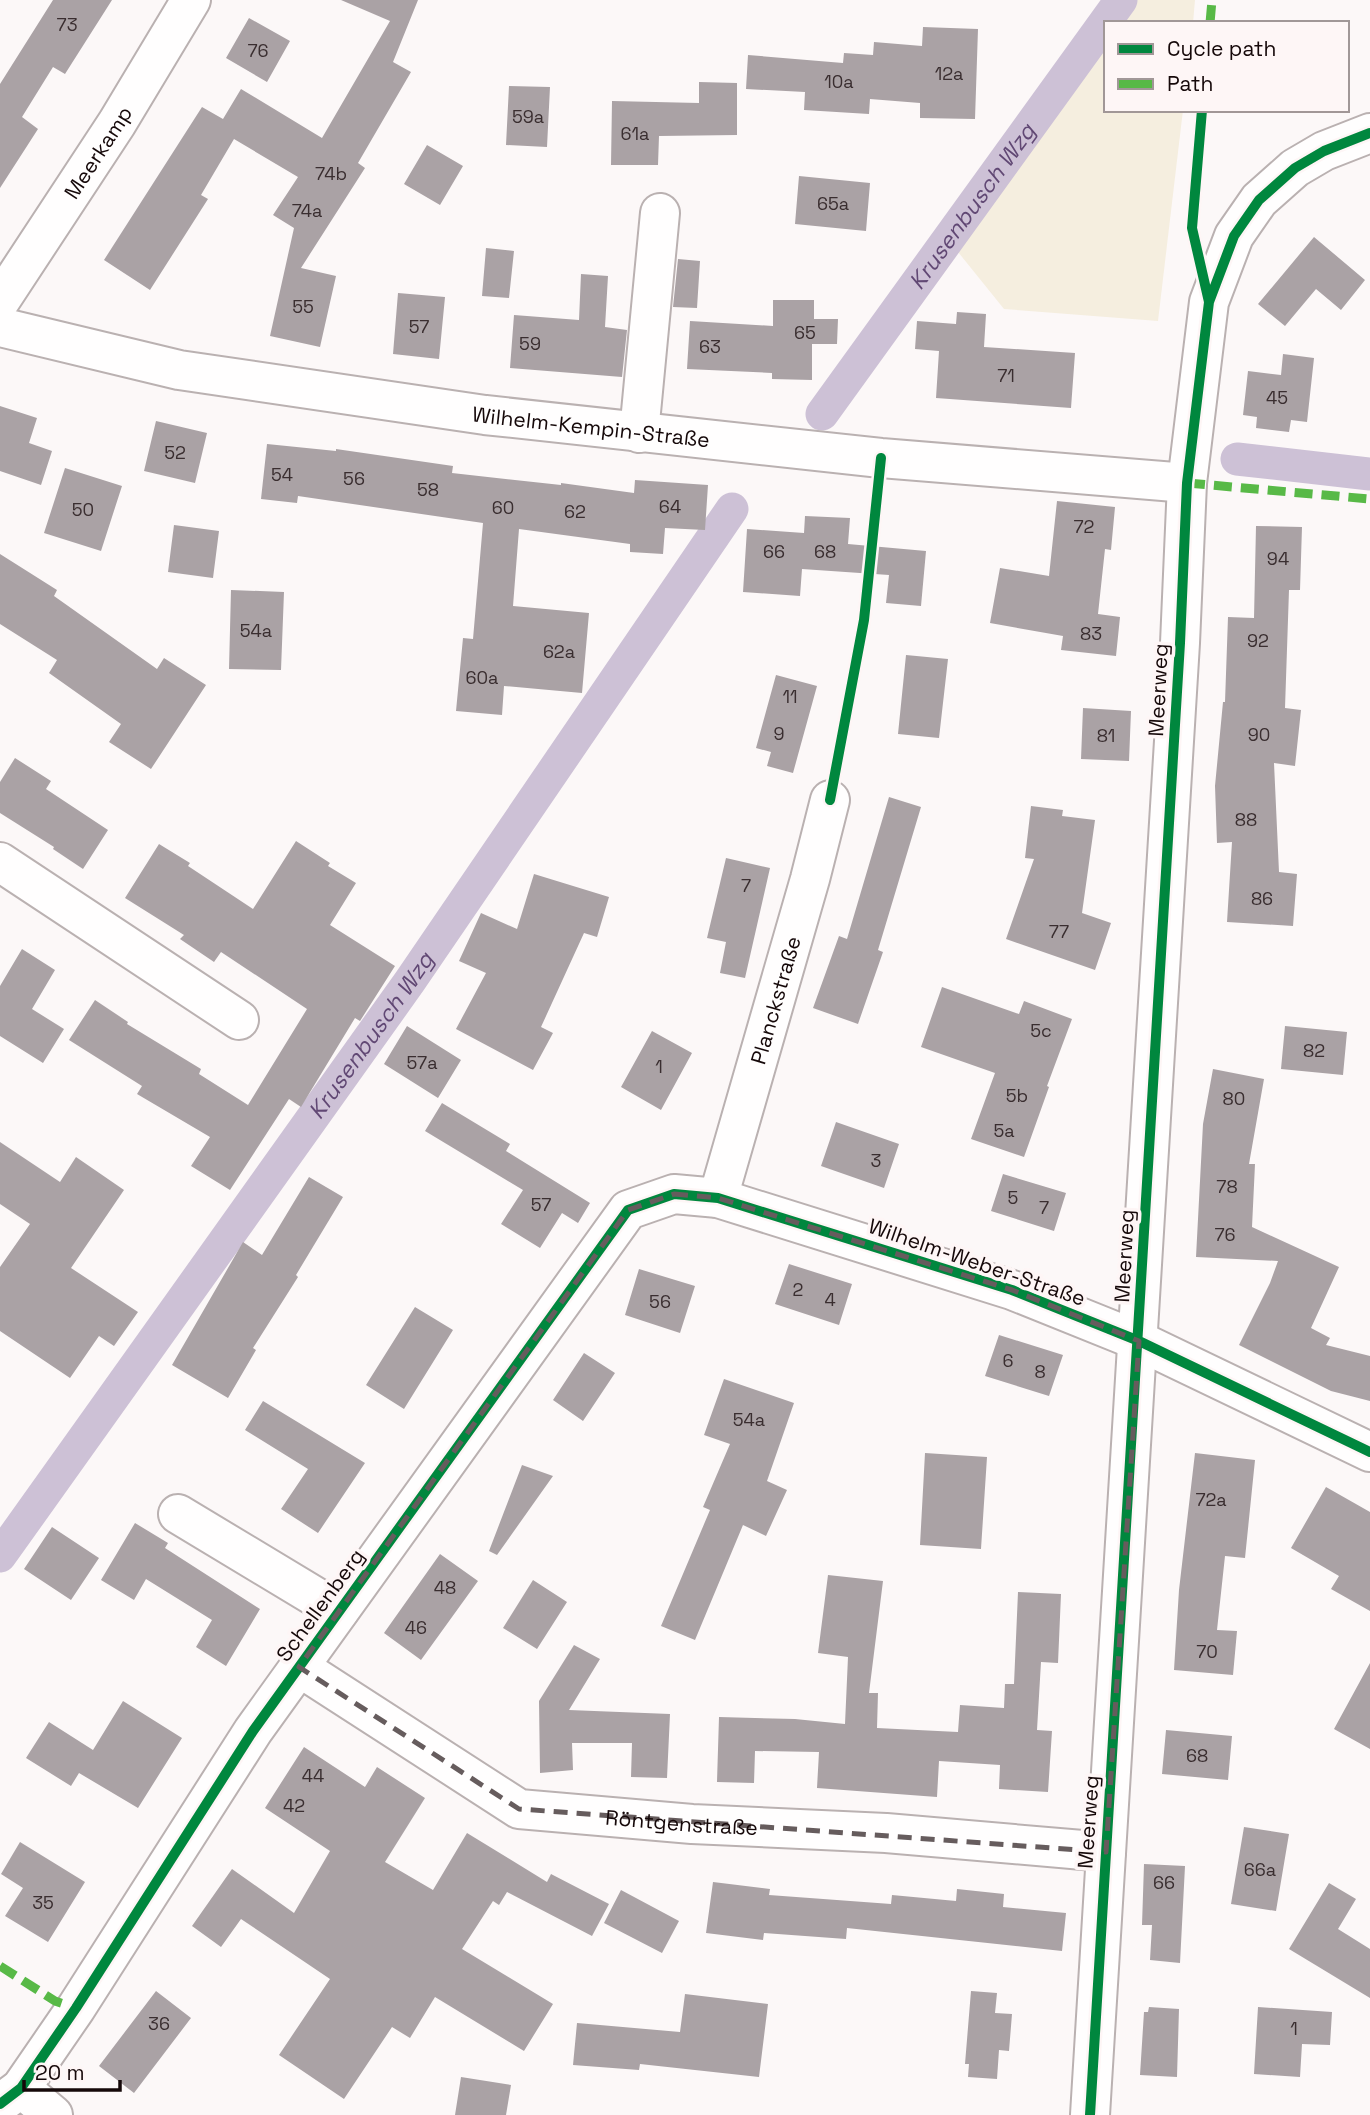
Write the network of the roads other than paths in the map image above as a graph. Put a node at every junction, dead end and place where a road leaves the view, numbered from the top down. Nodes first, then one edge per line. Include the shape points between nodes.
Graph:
1 (191, 0) edge
2 (1370, 133) edge
3 (660, 213) dead end
4 (0, 301) edge
5 (0, 327) edge
6 (639, 433) junction
7 (1187, 483) junction
8 (830, 800) dead end
9 (0, 862) edge
10 (239, 1020) dead end
11 (718, 1198) junction
12 (1139, 1341) junction
13 (1370, 1452) edge
14 (178, 1514) dead end
15 (339, 1611) junction
16 (299, 1667) junction
17 (1106, 1852) junction
18 (10, 2096) edge
19 (53, 2115) edge
20 (1090, 2115) edge

1 - 4 street, Meerkamp
2 - 7 street, Meerweg via 1324,150 1295,168 1259,200 1234,236 1209,302
3 - 6 street
5 - 6 street, Wilhelm-Kempin-Straße via 179,370
6 - 7 street, Wilhelm-Kempin-Straße
7 - 12 street, Meerweg
8 - 11 street, Planckstraße
9 - 10 street
11 - 12 street, Wilhelm-Weber-Straße via 1012,1290
11 - 15 street, Schellenberg via 674,1194 628,1210
12 - 13 street, Wilhelm-Weber-Straße
12 - 17 street, Meerweg
14 - 15 street
15 - 16 street, Schellenberg
16 - 17 street, Röntgenstraße via 519,1809
16 - 18 street, Schellenberg via 76,2008
17 - 20 street, Meerweg
18 - 19 street

